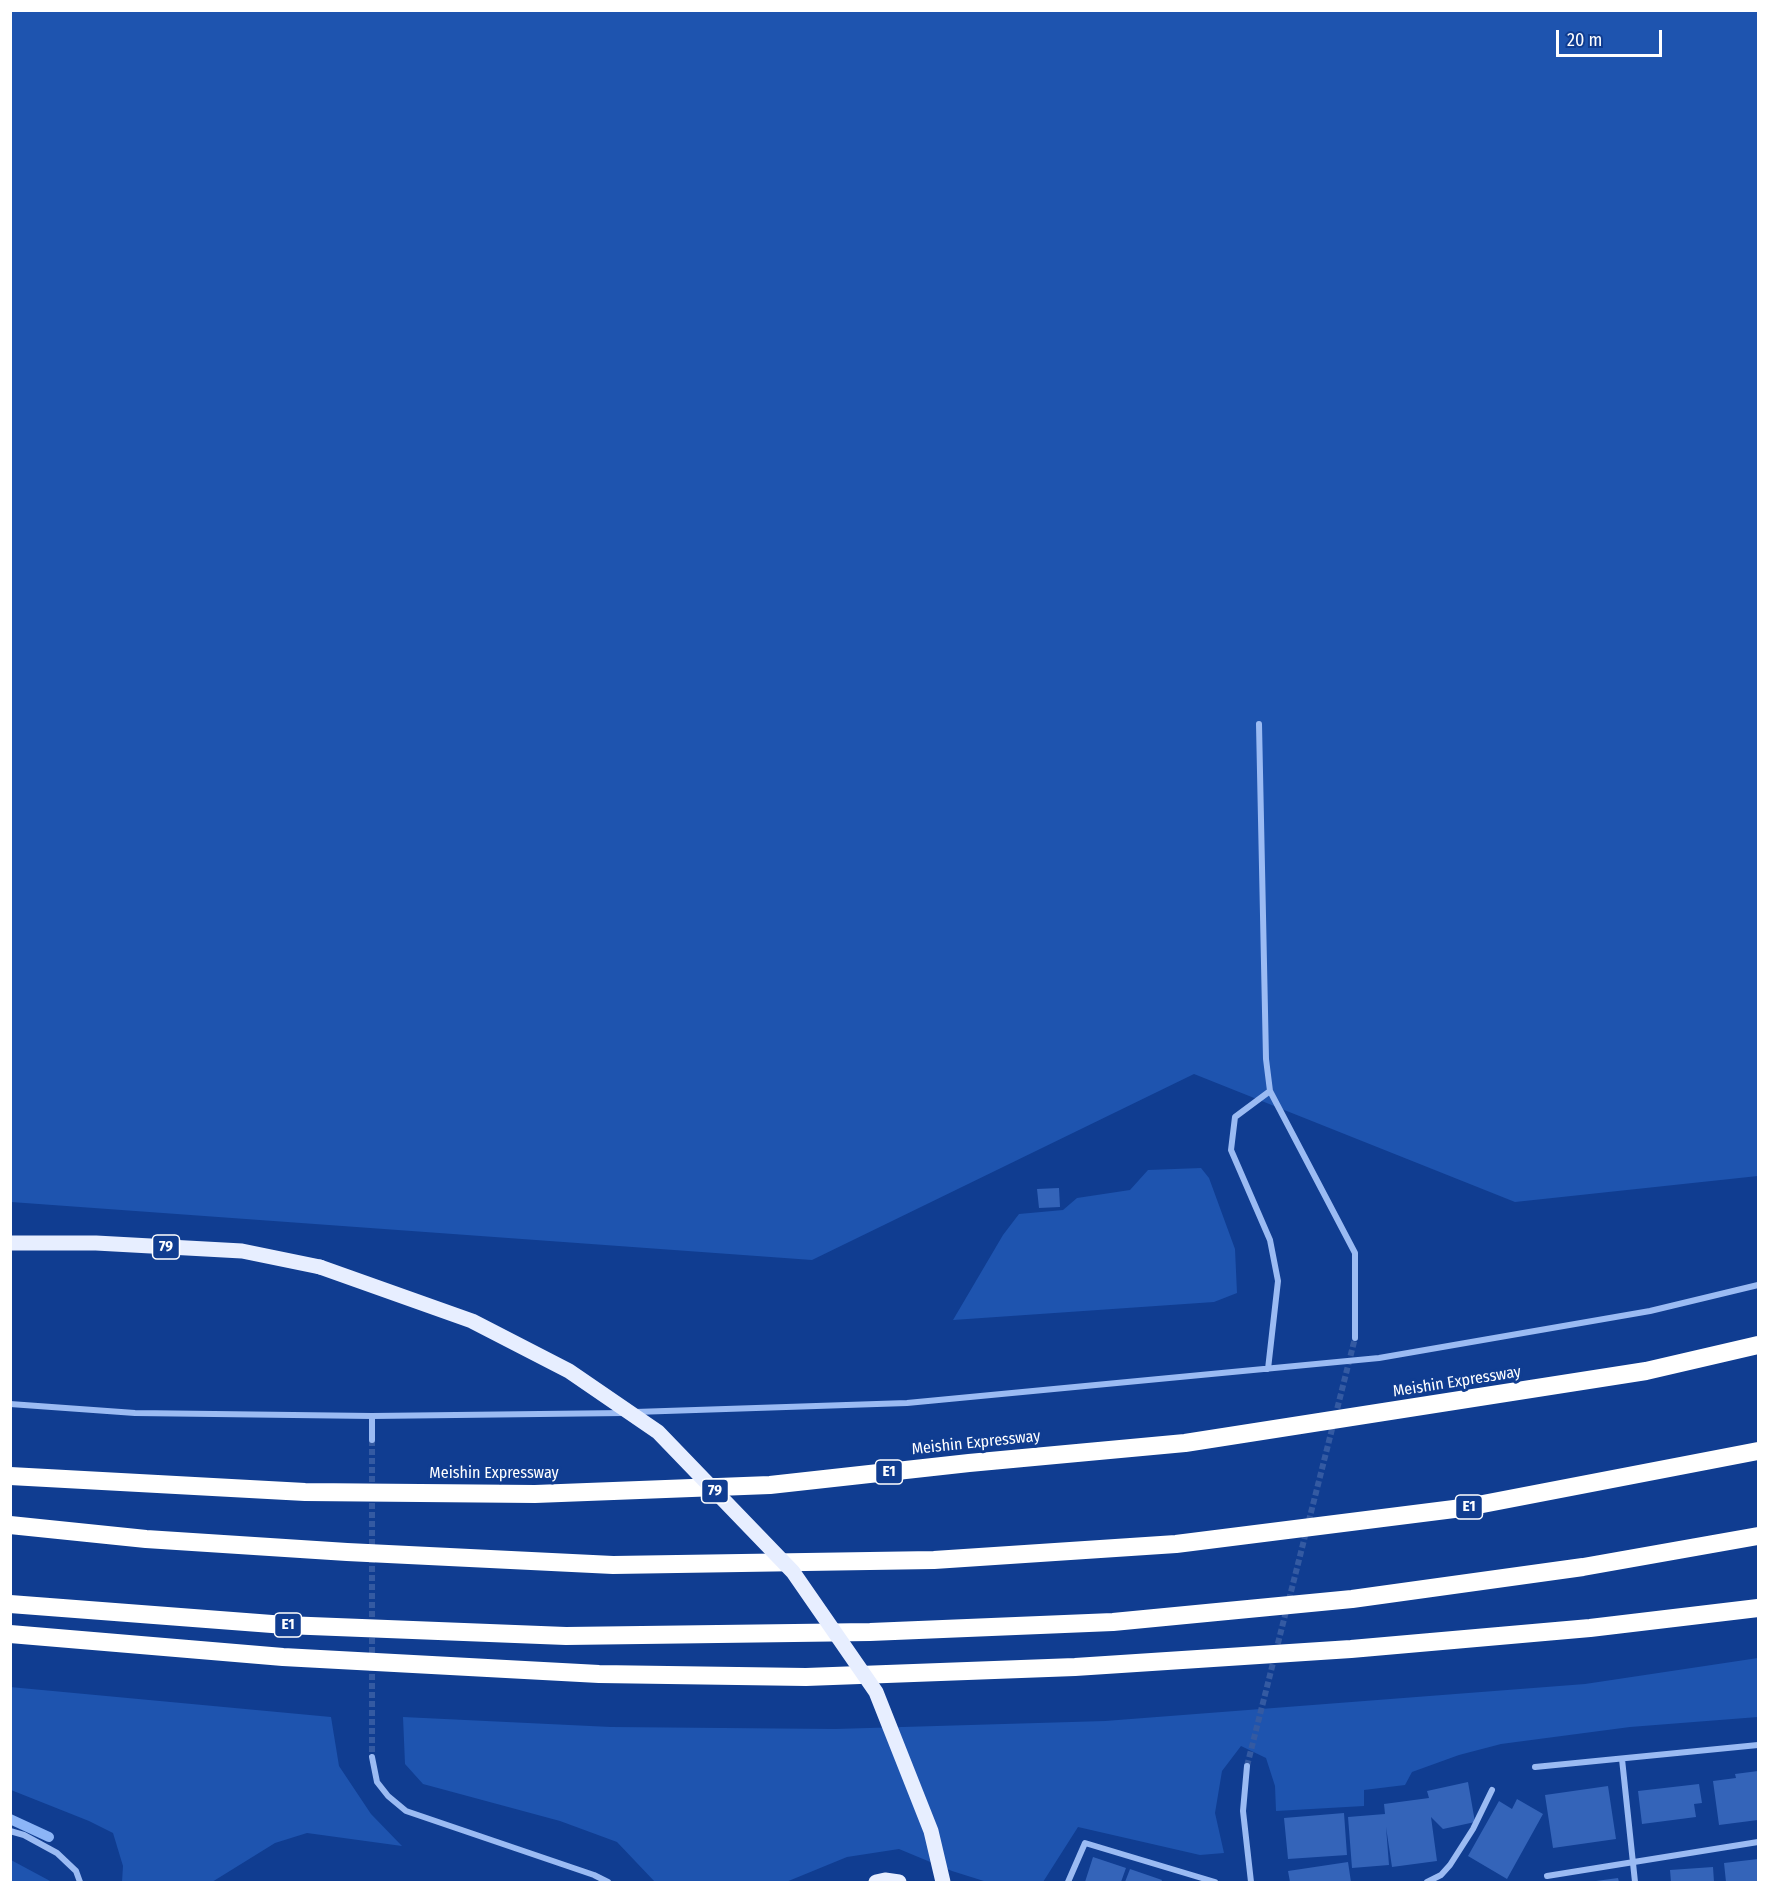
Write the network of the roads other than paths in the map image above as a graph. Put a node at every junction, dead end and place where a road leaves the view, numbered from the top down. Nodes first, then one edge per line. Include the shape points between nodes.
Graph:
1 (1259, 723) dead end
2 (1270, 1091) junction
3 (10, 1243) edge
4 (1758, 1285) edge
5 (1355, 1338) tunnel mouth
6 (1758, 1345) edge
7 (1268, 1369) junction
8 (10, 1404) edge
9 (372, 1416) junction
10 (372, 1440) tunnel mouth
11 (1758, 1451) edge
12 (10, 1476) edge
13 (10, 1525) edge
14 (1758, 1536) edge
15 (10, 1604) edge
16 (1758, 1608) edge
17 (10, 1634) edge
18 (1758, 1745) edge
19 (372, 1757) tunnel mouth
20 (1622, 1759) junction
21 (1246, 1766) tunnel mouth
22 (1535, 1767) dead end
23 (1492, 1790) dead end
24 (10, 1831) edge
25 (1758, 1842) edge
26 (1632, 1863) junction
27 (1546, 1876) dead end
28 (80, 1882) edge
29 (608, 1882) edge
30 (876, 1882) edge
31 (899, 1882) edge
32 (943, 1882) edge
33 (1068, 1882) edge
34 (1215, 1882) edge
35 (1251, 1882) edge
36 (1427, 1882) edge
37 (1635, 1882) edge

1 - 2 street via 1266,1059
2 - 5 street via 1355,1253
2 - 7 street via 1235,1118 1231,1150 1270,1240 1278,1281
3 - 32 main road, 79, bridge via 242,1251 320,1267 472,1321 569,1371 658,1432 793,1572 876,1692 931,1831
4 - 7 street via 1650,1311 1414,1352
6 - 12 highway, Meishin Expressway / E1 via 1646,1371 1185,1443 770,1485 535,1494 317,1492
7 - 9 street via 907,1403 695,1412
8 - 9 street via 135,1413
9 - 10 street
11 - 13 highway, E1 via 1462,1508 1176,1544 934,1560 612,1565 146,1539
14 - 15 highway, E1 via 1583,1567 1352,1599 1113,1622 870,1632 566,1636 285,1625
16 - 17 highway, E1 via 1590,1628 1351,1649 1075,1667 806,1677 599,1674 283,1657
18 - 20 street
19 - 29 street via 377,1782 406,1811
20 - 22 street
20 - 26 street
21 - 35 street via 1243,1811
23 - 36 street via 1450,1865
24 - 28 street via 57,1853 76,1871
25 - 26 street
26 - 27 street
26 - 37 street
30 - 31 main road
33 - 34 street via 1085,1843

